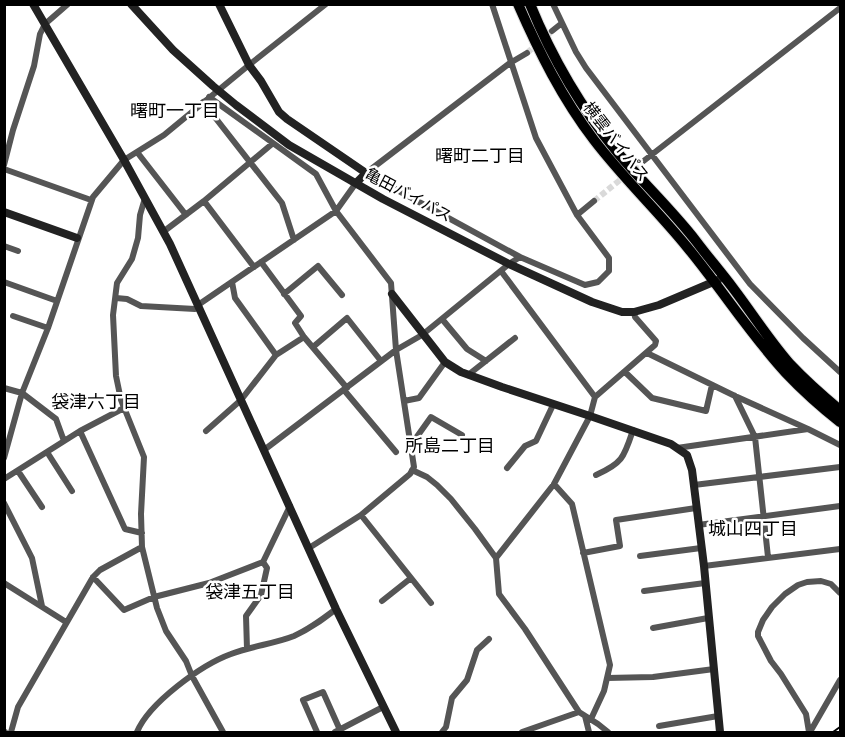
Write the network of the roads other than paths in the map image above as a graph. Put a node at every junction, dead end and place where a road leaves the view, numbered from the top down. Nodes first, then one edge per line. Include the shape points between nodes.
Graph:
1 (33, 4) edge
2 (68, 4) edge
3 (131, 4) edge
4 (219, 4) edge
5 (326, 4) edge
6 (492, 4) edge
7 (518, 4) edge
8 (530, 4) edge
9 (553, 4) edge
10 (840, 8) edge
11 (562, 23) junction
12 (45, 24) junction
13 (552, 31) tunnel mouth
14 (527, 53) tunnel mouth
15 (510, 63) junction
16 (249, 65) junction
17 (218, 90) junction
18 (209, 97) junction
19 (204, 102) junction
20 (272, 144) junction
21 (137, 152) junction
22 (651, 155) junction
23 (124, 160) junction
24 (250, 162) junction
25 (640, 164) tunnel mouth
26 (4, 167) edge
27 (366, 173) junction
28 (356, 183) junction
29 (145, 198) junction
30 (91, 200) junction
31 (204, 201) junction
32 (594, 201) tunnel mouth
33 (336, 211) junction
34 (4, 212) edge
35 (186, 215) junction
36 (577, 215) junction
37 (163, 232) junction
38 (77, 238) junction
39 (294, 240) junction
40 (4, 246) edge
41 (18, 251) dead end
42 (520, 257) junction
43 (509, 264) junction
44 (258, 265) junction
45 (738, 268) junction
46 (501, 272) junction
47 (719, 279) junction
48 (4, 282) edge
49 (232, 282) junction
50 (284, 294) junction
51 (392, 294) junction
52 (342, 295) dead end
53 (116, 298) junction
54 (57, 301) junction
55 (198, 305) junction
56 (634, 312) junction
57 (13, 316) dead end
58 (442, 319) junction
59 (48, 328) junction
60 (422, 334) junction
61 (304, 337) junction
62 (515, 338) dead end
63 (313, 347) junction
64 (396, 350) junction
65 (647, 353) junction
66 (276, 355) junction
67 (381, 361) junction
68 (486, 361) junction
69 (445, 362) junction
70 (625, 372) junction
71 (840, 372) edge
72 (468, 375) junction
73 (712, 385) junction
74 (4, 388) edge
75 (346, 389) junction
76 (22, 393) junction
77 (735, 396) junction
78 (595, 397) junction
79 (241, 400) junction
80 (404, 401) junction
81 (553, 405) junction
82 (124, 408) junction
83 (840, 410) edge
84 (590, 416) junction
85 (840, 422) edge
86 (808, 429) junction
87 (633, 430) junction
88 (80, 431) junction
89 (206, 431) dead end
90 (462, 435) dead end
91 (754, 437) junction
92 (64, 441) junction
93 (411, 445) junction
94 (840, 445) edge
95 (677, 448) junction
96 (264, 450) junction
97 (46, 452) junction
98 (396, 452) dead end
99 (4, 458) edge
100 (840, 467) edge
101 (507, 468) dead end
102 (412, 470) junction
103 (18, 471) junction
104 (596, 475) dead end
105 (759, 477) junction
106 (4, 479) edge
107 (554, 484) junction
108 (694, 485) junction
109 (72, 491) dead end
110 (4, 503) edge
111 (290, 506) junction
112 (840, 506) edge
113 (42, 507) dead end
114 (696, 508) junction
115 (361, 515) junction
116 (763, 516) junction
117 (698, 525) junction
118 (142, 533) junction
119 (142, 547) junction
120 (309, 548) junction
121 (701, 548) junction
122 (840, 549) edge
123 (583, 553) junction
124 (640, 556) dead end
125 (768, 557) junction
126 (496, 558) junction
127 (263, 562) junction
128 (704, 566) junction
129 (93, 577) junction
130 (411, 578) junction
131 (4, 583) edge
132 (705, 583) junction
133 (644, 591) dead end
134 (840, 593) edge
135 (154, 597) junction
136 (382, 601) dead end
137 (431, 603) dead end
138 (42, 606) junction
139 (336, 609) junction
140 (708, 618) junction
141 (66, 621) junction
142 (653, 628) dead end
143 (489, 639) dead end
144 (247, 649) junction
145 (714, 669) junction
146 (192, 676) junction
147 (607, 678) junction
148 (840, 680) edge
149 (383, 707) junction
150 (585, 715) junction
151 (718, 716) junction
152 (659, 726) dead end
153 (342, 730) edge
154 (11, 732) edge
155 (137, 732) edge
156 (222, 732) edge
157 (317, 732) edge
158 (396, 732) edge
159 (442, 732) edge
160 (522, 732) edge
161 (589, 732) edge
162 (608, 732) edge
163 (720, 732) edge
164 (810, 732) edge

1 - 12 street
2 - 12 street
3 - 17 street, 亀田バイパス via 173,50
4 - 16 street
5 - 16 street
6 - 15 street
7 - 47 highway, 横雲バイパス via 545,63 581,122 610,161
8 - 47 highway, 横雲バイパス via 554,57 590,116 618,154 676,216
9 - 11 street
10 - 22 street
11 - 13 street
11 - 22 street via 585,68
12 - 23 street
12 - 26 street
14 - 15 street
15 - 27 street
15 - 36 street via 536,138
16 - 17 street
16 - 27 street via 279,112
17 - 18 street
17 - 28 street, 亀田バイパス via 290,145
18 - 19 street
18 - 20 street
19 - 21 street
19 - 24 street
20 - 24 street
20 - 33 street via 316,174
21 - 23 street
21 - 35 street
22 - 25 street
22 - 45 street
23 - 29 street
23 - 30 street
24 - 31 street
24 - 39 street via 282,203
26 - 30 street
27 - 28 street
27 - 42 street
28 - 33 street
28 - 43 street, 亀田バイパス
29 - 37 street
29 - 53 street via 132,259 117,283
30 - 38 street
31 - 35 street
31 - 44 street
32 - 36 street
33 - 39 street
33 - 51 street via 391,283
34 - 38 street
35 - 37 street
36 - 42 street via 609,258 609,271 598,282 585,285
37 - 55 street
38 - 54 street
39 - 44 street
40 - 41 street
42 - 43 street
43 - 46 street
43 - 56 street, 亀田バイパス via 592,302 621,312
44 - 49 street
44 - 50 street
45 - 47 street
45 - 71 street
46 - 58 street
46 - 78 street
47 - 56 street, 亀田バイパス
47 - 83 highway via 791,364
47 - 85 highway via 755,336 785,372
48 - 54 street
49 - 55 street
49 - 66 street via 236,298
50 - 52 street via 318,266
50 - 61 street via 302,316 295,323
51 - 60 street
51 - 64 street
53 - 55 street via 141,306 195,309
53 - 82 street via 116,376
54 - 59 street
55 - 79 street
56 - 65 street via 656,341
57 - 59 street
58 - 60 street
58 - 68 street via 467,349
59 - 76 street
60 - 64 street
60 - 69 street
61 - 63 street
61 - 66 street
62 - 68 street
63 - 67 street via 347,318
63 - 75 street
64 - 67 street
64 - 80 street
65 - 70 street
65 - 73 street
66 - 79 street
67 - 75 street
68 - 72 street
69 - 72 street
69 - 80 street via 419,398
70 - 73 street via 652,398 706,411
70 - 78 street
72 - 81 street
73 - 77 street
74 - 76 street
75 - 96 street
75 - 98 street
76 - 92 street via 56,419
76 - 99 street
77 - 86 street
77 - 91 street
78 - 84 street
79 - 89 street
79 - 96 street
80 - 93 street
81 - 84 street
81 - 101 street via 536,441 525,446
82 - 88 street
82 - 118 street via 144,457
84 - 87 street
84 - 107 street
86 - 91 street
86 - 94 street
87 - 95 street
87 - 104 street via 624,457
88 - 92 street
88 - 118 street via 125,529
90 - 93 street via 431,417
91 - 95 street
91 - 105 street
92 - 97 street
93 - 102 street
95 - 108 street via 687,455
96 - 111 street
97 - 103 street
97 - 109 street
100 - 105 street
102 - 115 street
102 - 126 street via 428,477 451,499
103 - 106 street
103 - 113 street
105 - 108 street
105 - 116 street
107 - 123 street via 572,504
107 - 126 street
108 - 114 street
110 - 138 street via 32,558
111 - 120 street
111 - 127 street
112 - 116 street
114 - 117 street
114 - 123 street via 616,520 620,546
115 - 120 street
115 - 130 street
116 - 117 street
116 - 125 street
117 - 121 street
118 - 119 street
119 - 129 street
119 - 135 street
120 - 139 street
121 - 124 street
121 - 128 street
122 - 125 street
123 - 147 street via 609,665
125 - 128 street
126 - 150 street via 499,594
127 - 135 street via 209,583
127 - 144 street via 267,568 261,595 246,616
128 - 132 street
129 - 135 street via 124,610
129 - 141 street
130 - 136 street
130 - 137 street
131 - 138 street
132 - 133 street
132 - 140 street
134 - 164 street via 821,581 798,585 772,607 758,632 771,661 806,714
135 - 146 street via 166,631
138 - 141 street
139 - 144 street via 292,636
139 - 149 street
140 - 142 street
140 - 145 street
141 - 154 street via 18,707
143 - 159 street via 477,650 467,680 452,698
144 - 146 street via 230,654
145 - 147 street
145 - 151 street
146 - 155 street via 150,711
146 - 156 street
147 - 150 street via 604,691
148 - 164 street
149 - 153 street
149 - 158 street
150 - 160 street
150 - 161 street
150 - 162 street
151 - 152 street
151 - 163 street
153 - 157 street via 323,692 303,700

